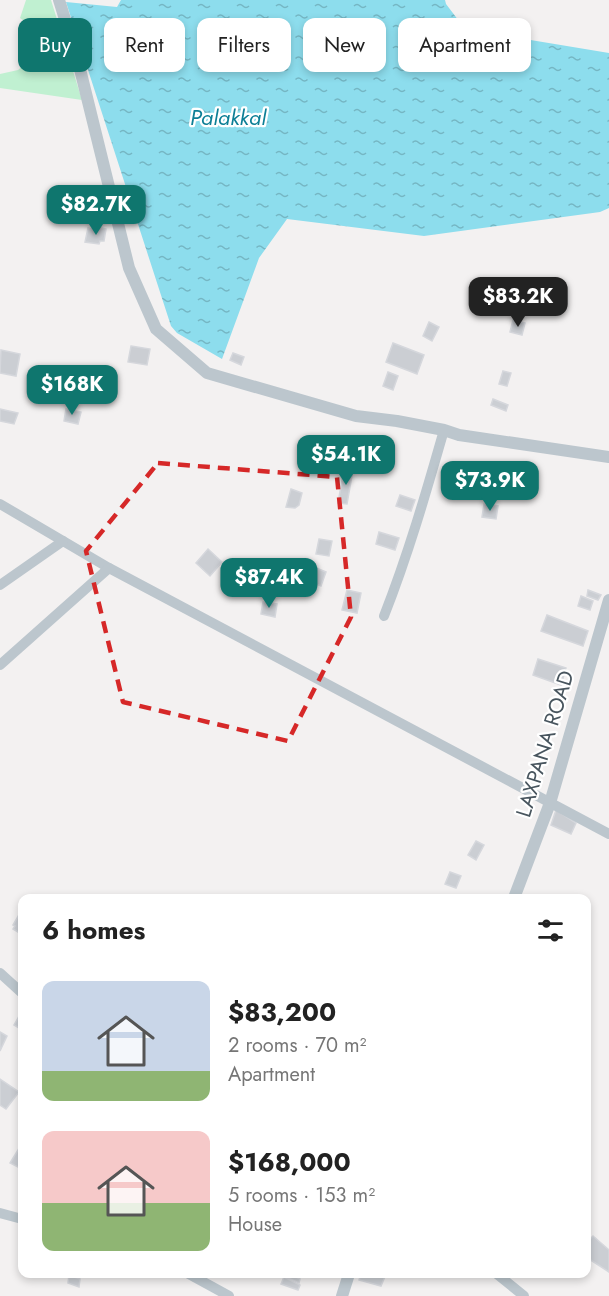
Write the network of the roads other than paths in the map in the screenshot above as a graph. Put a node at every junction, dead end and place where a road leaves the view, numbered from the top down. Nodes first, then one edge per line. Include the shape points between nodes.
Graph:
1 (60, 0) edge
2 (444, 430) junction
3 (609, 457) edge
4 (0, 504) edge
5 (63, 541) junction
6 (109, 568) junction
7 (0, 585) edge
8 (609, 600) edge
9 (384, 616) dead end
10 (0, 665) edge
11 (550, 803) junction
12 (609, 834) edge
13 (516, 894) edge
14 (0, 974) edge
15 (18, 990) edge
16 (0, 1213) edge
17 (18, 1218) edge
18 (196, 1278) edge
19 (348, 1278) edge
20 (502, 1278) edge
21 (230, 1296) edge
22 (342, 1296) edge
23 (524, 1296) edge

1 - 2 street via 129,268 156,329 207,373 356,416
2 - 3 street
2 - 9 street via 412,540
4 - 5 street
5 - 6 street
5 - 7 street
6 - 10 street
6 - 11 street
8 - 11 street, LAXPANA ROAD
11 - 12 street
11 - 13 street, LAXPANA ROAD
14 - 15 street
16 - 17 street
18 - 21 street
19 - 22 street
20 - 23 street

